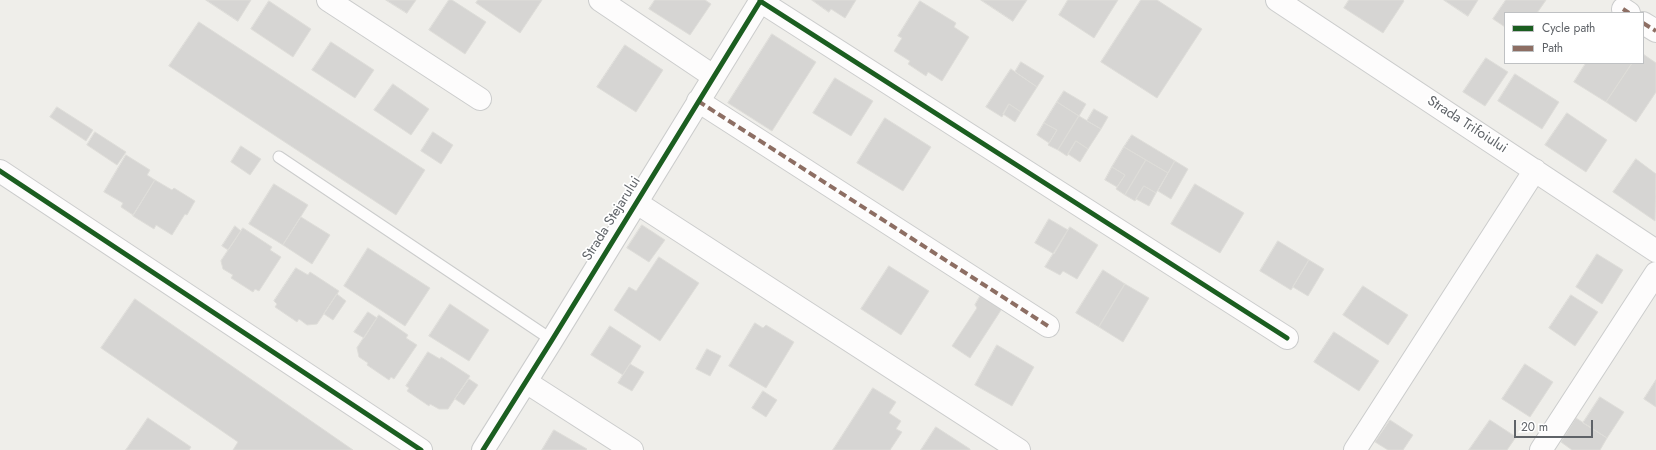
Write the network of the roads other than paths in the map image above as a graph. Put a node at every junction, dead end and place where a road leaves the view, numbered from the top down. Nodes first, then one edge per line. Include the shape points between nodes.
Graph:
1 (328, 0) edge
2 (600, 0) edge
3 (1277, 0) edge
4 (760, 1) edge
5 (1644, 24) edge
6 (1656, 31) edge
7 (713, 76) junction
8 (480, 99) dead end
9 (698, 102) junction
10 (279, 157) dead end
11 (1535, 170) junction
12 (0, 171) edge
13 (637, 202) junction
14 (1656, 251) edge
15 (1656, 274) edge
16 (1048, 326) dead end
17 (1287, 338) dead end
18 (552, 340) junction
19 (526, 382) junction
20 (421, 450) edge
21 (483, 450) edge
22 (632, 450) edge
23 (1019, 450) edge
24 (1355, 450) edge
25 (1541, 450) edge

1 - 8 street
2 - 7 street
3 - 11 street, Strada Trifoiului
4 - 7 street, Strada Stejarului
4 - 17 street
5 - 6 street
7 - 9 street, Strada Stejarului
9 - 13 street, Strada Stejarului
9 - 16 street
10 - 18 lane
11 - 14 street, Strada Trifoiului
11 - 24 street
12 - 20 street
13 - 18 street, Strada Stejarului
13 - 23 street
15 - 25 street
18 - 19 street, Strada Stejarului
19 - 21 street, Strada Stejarului
19 - 22 street

